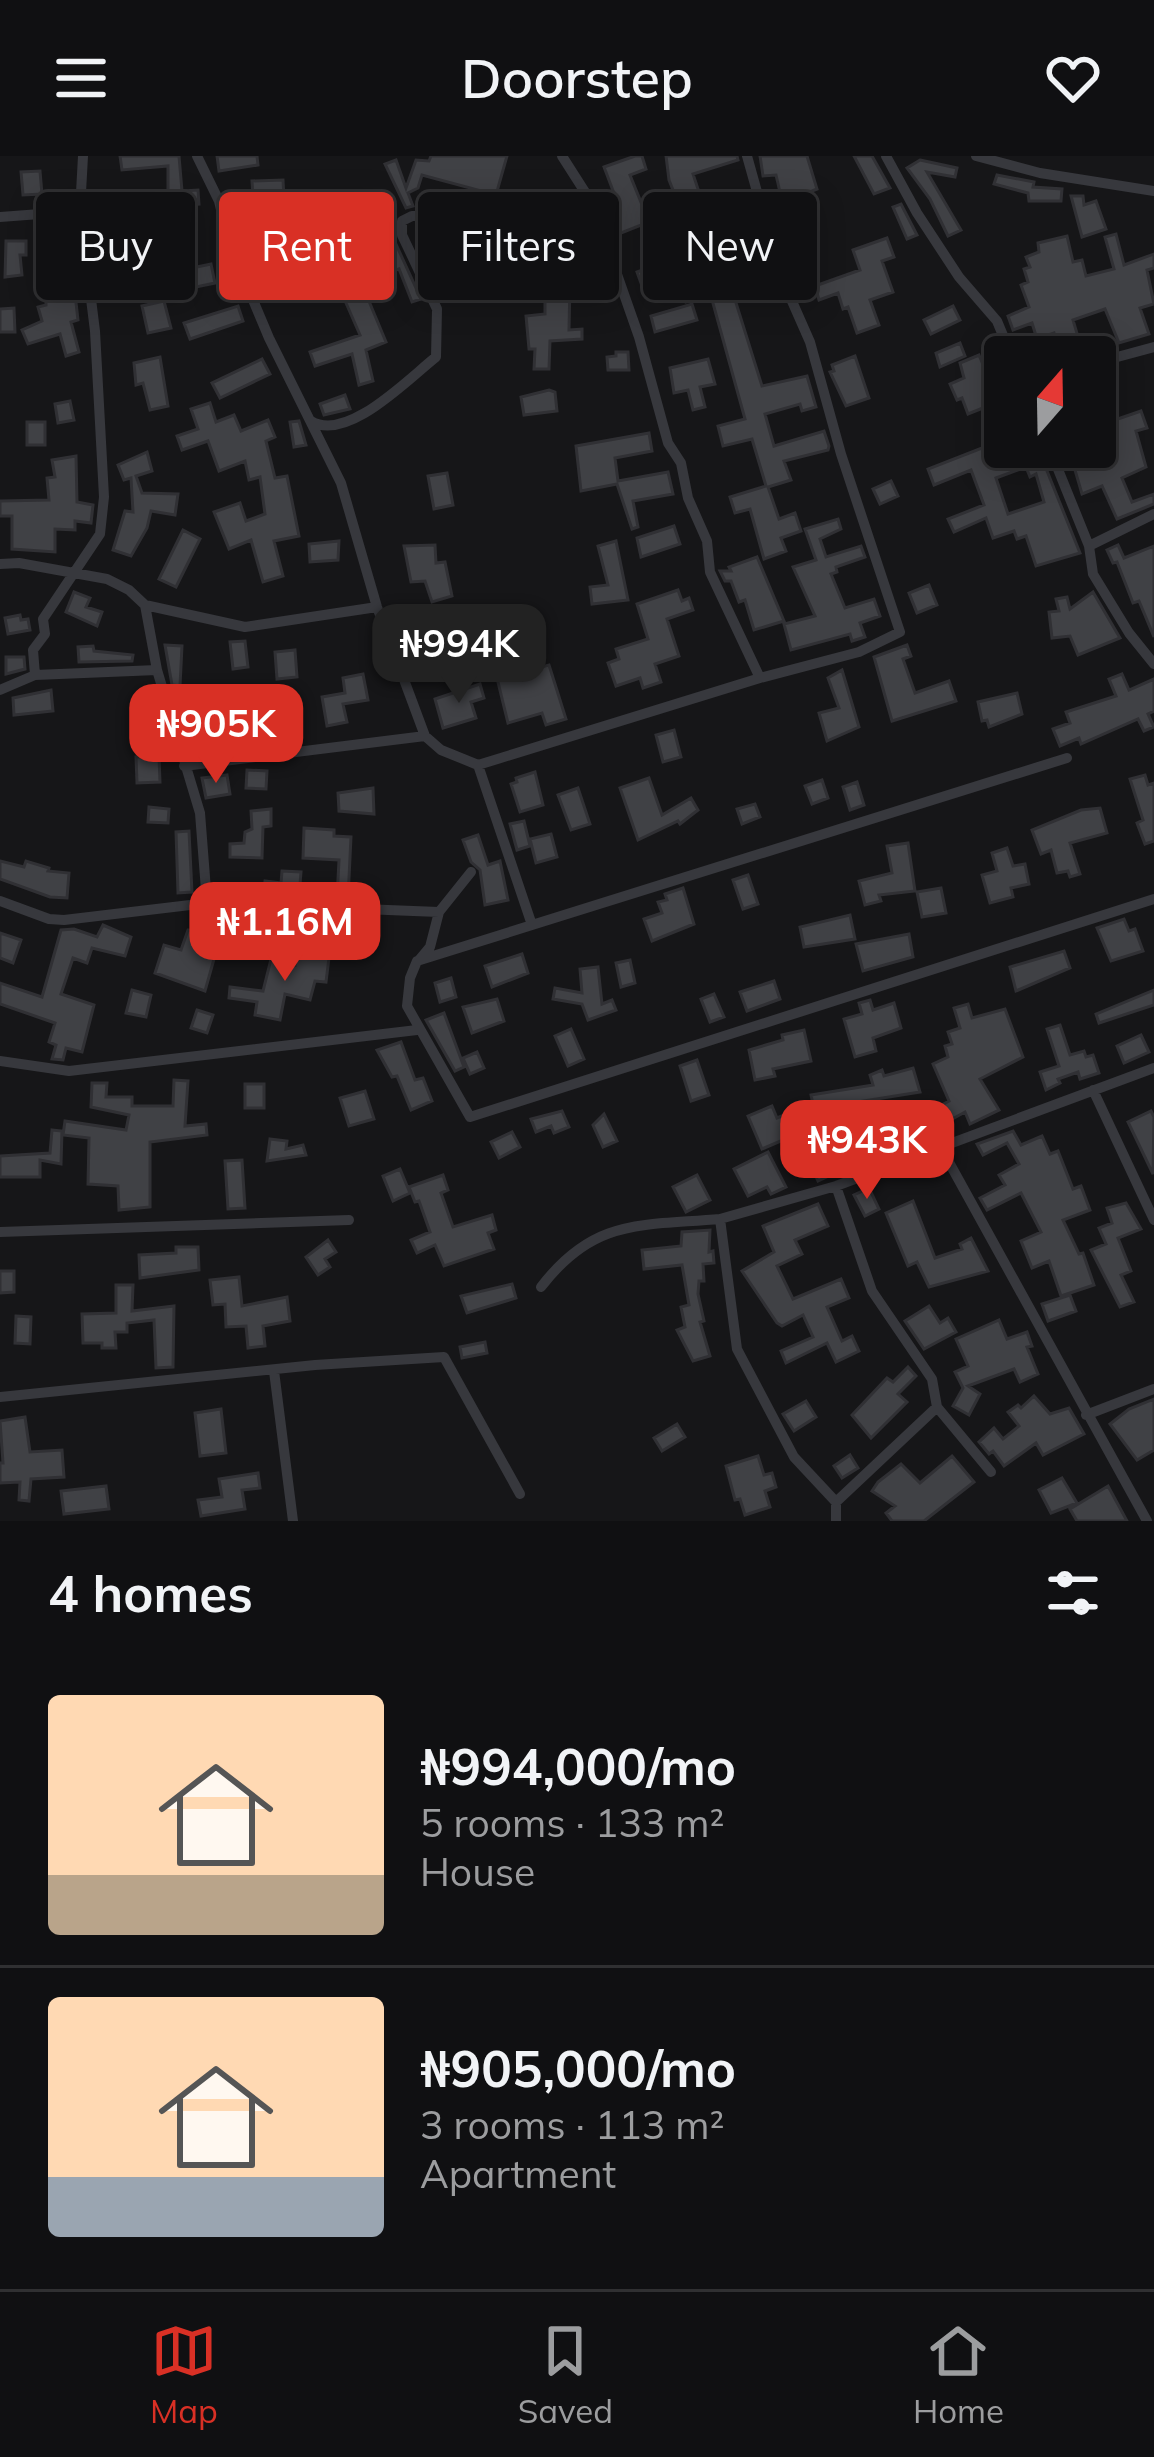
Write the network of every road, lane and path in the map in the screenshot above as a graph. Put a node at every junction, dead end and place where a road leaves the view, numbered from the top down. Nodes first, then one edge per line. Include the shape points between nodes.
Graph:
1 (83, 156) edge
2 (197, 156) edge
3 (562, 156) edge
4 (747, 156) edge
5 (886, 156) edge
6 (976, 156) edge
7 (1046, 156) edge
8 (1040, 173) junction
9 (1154, 191) edge
10 (81, 192) edge
11 (585, 192) edge
12 (36, 214) edge
13 (418, 216) edge
14 (0, 217) edge
15 (418, 269) edge
16 (619, 280) edge
17 (91, 300) edge
18 (433, 300) edge
19 (1003, 336) edge
20 (1154, 347) edge
21 (1116, 357) edge
22 (310, 421) junction
23 (1057, 468) edge
24 (1154, 514) edge
25 (1089, 546) junction
26 (0, 563) edge
27 (71, 572) junction
28 (145, 605) junction
29 (377, 607) junction
30 (1154, 664) edge
31 (157, 670) junction
32 (35, 675) junction
33 (760, 678) junction
34 (0, 690) edge
35 (425, 736) junction
36 (1067, 758) dead end
37 (478, 765) junction
38 (184, 766) junction
39 (471, 872) dead end
40 (1154, 899) edge
41 (0, 901) edge
42 (207, 903) junction
43 (439, 912) junction
44 (532, 925) junction
45 (417, 961) junction
46 (418, 1030) junction
47 (0, 1061) edge
48 (1154, 1068) edge
49 (1093, 1090) junction
50 (940, 1146) junction
51 (836, 1186) junction
52 (720, 1219) junction
53 (349, 1220) dead end
54 (1154, 1220) edge
55 (0, 1232) edge
56 (541, 1287) dead end
57 (274, 1371) junction
58 (1154, 1389) edge
59 (0, 1397) edge
60 (937, 1407) junction
61 (1085, 1415) junction
62 (991, 1472) dead end
63 (520, 1494) dead end
64 (836, 1502) junction
65 (293, 1521) edge
66 (836, 1521) edge
67 (1147, 1521) edge

1 - 10 street
2 - 22 street
3 - 11 street
4 - 33 street via 900,632 859,652
5 - 19 street
6 - 8 street
7 - 8 street
8 - 9 street
12 - 14 street
13 - 15 street via 402,220 402,235
16 - 33 street via 707,542 710,572
17 - 27 street via 104,497 100,534
18 - 22 street via 436,357 346,425
20 - 21 street
22 - 29 street via 341,483
23 - 25 street
24 - 25 street
25 - 30 street via 1093,574
26 - 27 street
27 - 28 street via 107,579
27 - 32 street via 43,619
28 - 29 street via 244,627
28 - 31 street
29 - 35 street
31 - 32 street
31 - 38 street
32 - 34 street
33 - 37 street
35 - 37 street
35 - 38 street
36 - 44 street
37 - 44 street
38 - 42 street via 200,813
39 - 43 street
40 - 46 street via 470,1117
41 - 42 street via 64,920
42 - 43 street
43 - 45 street via 430,947
44 - 45 street
45 - 46 street via 407,1006
46 - 47 street via 69,1071
48 - 49 street
49 - 50 street
49 - 54 street
50 - 51 street
50 - 61 street
51 - 52 street
51 - 60 street via 872,1291 932,1379
52 - 56 street via 609,1232 580,1245
52 - 64 street via 737,1349 794,1457
53 - 55 street
57 - 59 street
57 - 63 street via 444,1357
57 - 65 street
58 - 61 street
60 - 62 street
60 - 64 street
61 - 67 street
64 - 66 street

